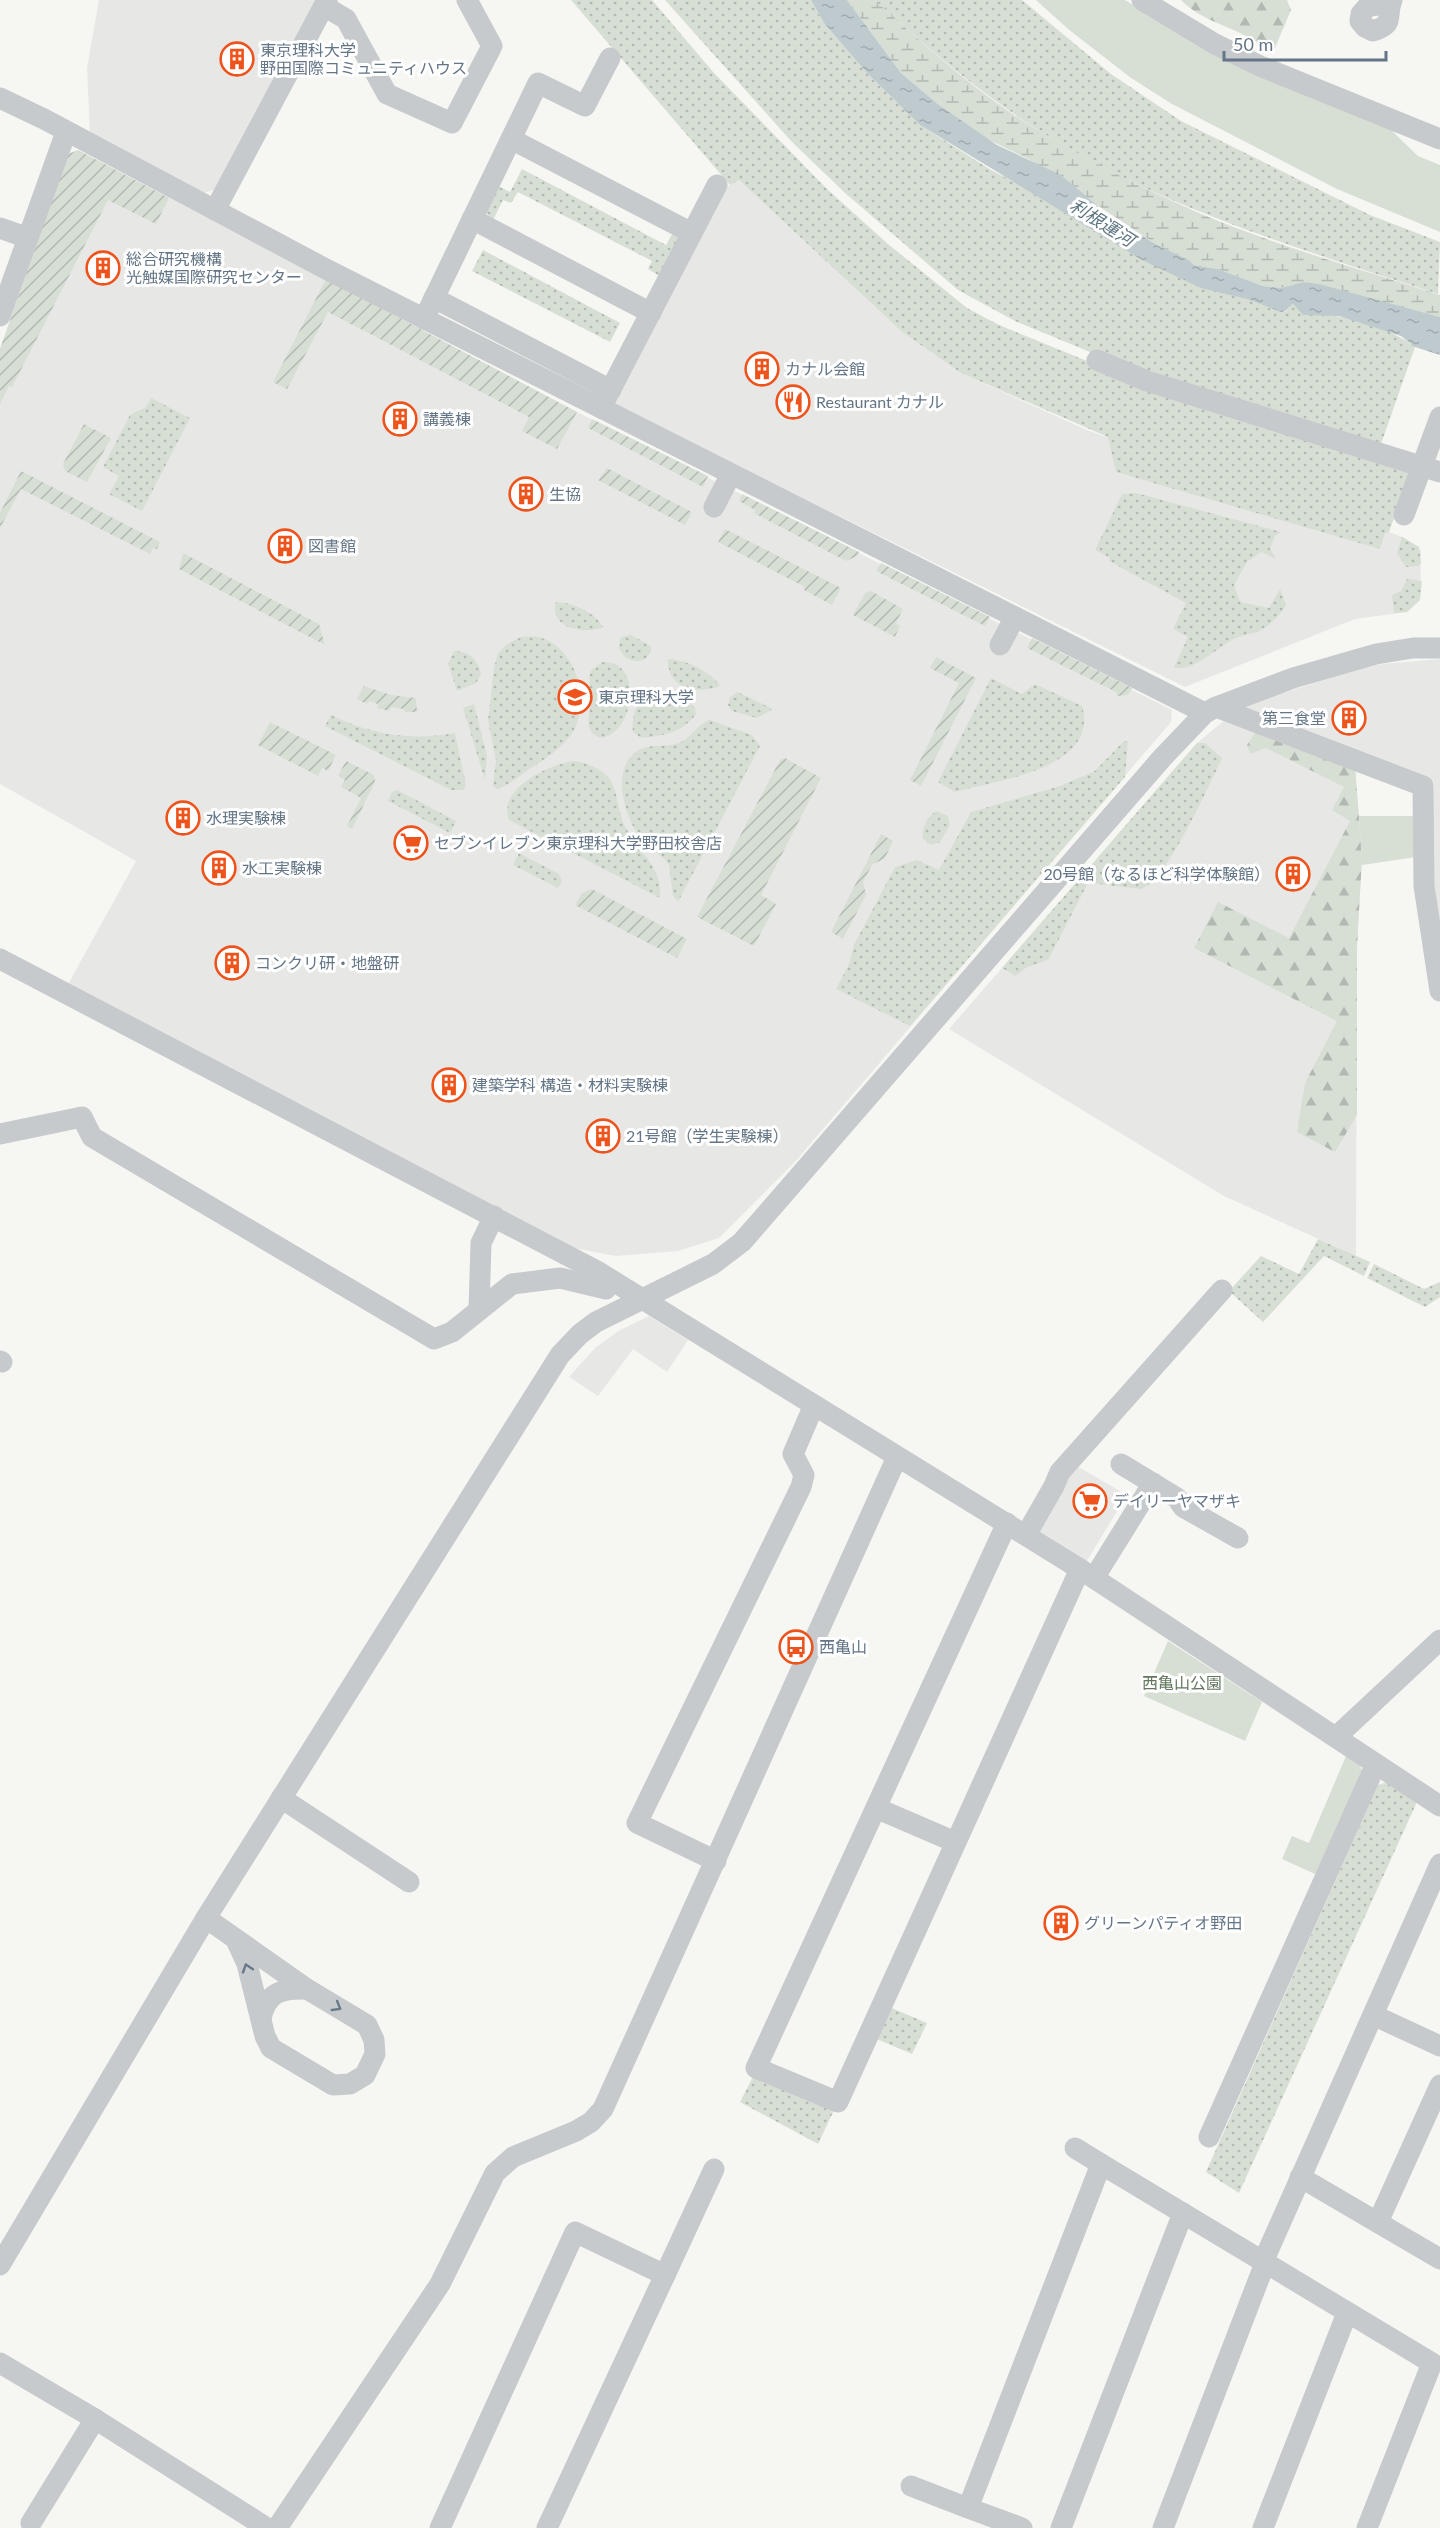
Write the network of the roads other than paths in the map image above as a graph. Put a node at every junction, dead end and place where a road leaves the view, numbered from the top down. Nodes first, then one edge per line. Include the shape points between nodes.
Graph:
1 (467, 0) edge
2 (1142, 0) edge
3 (325, 3) edge
4 (610, 58) dead end
5 (0, 98) edge
6 (1415, 129) junction
7 (66, 132) junction
8 (511, 139) junction
9 (1440, 140) edge
10 (1440, 155) edge
11 (717, 185) dead end
12 (215, 210) junction
13 (472, 219) junction
14 (0, 228) edge
15 (692, 233) junction
16 (28, 238) junction
17 (434, 298) junction
18 (651, 313) junction
19 (0, 316) edge
20 (424, 319) junction
21 (1097, 360) dead end
22 (606, 399) junction
23 (1440, 417) edge
24 (1440, 472) edge
25 (731, 474) junction
26 (714, 507) dead end
27 (1404, 515) dead end
28 (1015, 617) junction
29 (1000, 645) dead end
30 (1440, 648) edge
31 (1210, 710) junction
32 (0, 959) edge
33 (1440, 991) edge
34 (0, 1134) edge
35 (494, 1216) junction
36 (606, 1289) dead end
37 (1222, 1290) dead end
38 (642, 1299) junction
39 (479, 1310) junction
40 (814, 1405) junction
41 (897, 1457) junction
42 (1121, 1464) dead end
43 (1153, 1483) junction
44 (1007, 1523) junction
45 (1026, 1535) junction
46 (1238, 1538) dead end
47 (1087, 1574) junction
48 (1440, 1640) edge
49 (1336, 1737) junction
50 (1376, 1764) junction
51 (1435, 1795) edge
52 (281, 1798) junction
53 (876, 1808) junction
54 (956, 1842) junction
55 (716, 1861) junction
56 (1440, 1864) edge
57 (409, 1882) dead end
58 (206, 1918) junction
59 (236, 1940) junction
60 (307, 1989) junction
61 (1373, 2015) junction
62 (261, 2018) junction
63 (1440, 2046) edge
64 (1440, 2085) edge
65 (1209, 2137) dead end
66 (1075, 2148) dead end
67 (1101, 2164) junction
68 (714, 2169) dead end
69 (1300, 2177) junction
70 (1183, 2213) junction
71 (1378, 2222) junction
72 (1440, 2259) edge
73 (1264, 2263) junction
74 (0, 2265) edge
75 (665, 2275) junction
76 (1347, 2313) junction
77 (0, 2363) edge
78 (95, 2419) junction
79 (911, 2487) dead end
80 (968, 2508) junction
81 (31, 2523) dead end
82 (267, 2528) edge
83 (277, 2528) edge
84 (440, 2528) edge
85 (547, 2528) edge
86 (1022, 2528) edge
87 (1061, 2528) edge
88 (1163, 2528) edge
89 (1263, 2528) edge
90 (1367, 2528) edge

1 - 3 street via 492,46 452,123 387,94 346,19
2 - 6 street via 1260,66
3 - 12 street
4 - 8 street via 585,106 538,83
5 - 7 street
6 - 9 street
6 - 10 street via 1425,149
7 - 12 street
7 - 16 street
8 - 13 street
8 - 15 street
11 - 15 street
12 - 20 street
13 - 17 street
13 - 18 street
14 - 16 street
15 - 18 street
16 - 19 street
17 - 20 street
17 - 22 street
18 - 22 street
20 - 22 street
21 - 24 street via 1147,381
22 - 25 street
23 - 27 street, bridge
25 - 26 street
25 - 28 street
28 - 29 street
28 - 31 street
30 - 31 street via 1376,654 1293,678
31 - 33 street via 1423,786 1424,886
31 - 38 street via 1162,758 742,1242 713,1264
32 - 35 street
34 - 39 street via 82,1117 92,1137 434,1339 452,1332
35 - 38 street
35 - 39 street via 481,1243
36 - 39 street via 560,1278 512,1284
37 - 45 street via 1060,1472
38 - 40 street
38 - 52 street via 596,1322 560,1355
40 - 41 street
40 - 55 street via 793,1454 804,1475 801,1487 637,1824
41 - 44 street
41 - 55 street
42 - 43 street
43 - 46 street via 1184,1507
43 - 47 street
44 - 45 street
44 - 53 street
45 - 47 street
47 - 49 street
47 - 54 street
48 - 49 street
49 - 50 street
50 - 51 street
50 - 65 street
52 - 57 street
52 - 58 street
53 - 54 street
53 - 54 street via 756,2068 838,2102
55 - 83 street via 603,2109 591,2122 513,2157 495,2173 440,2284
56 - 61 street
58 - 59 street
58 - 74 street
59 - 60 street
62 -> 59 street via 247,1964
60 - 62 street via 285,1989 274,1994 263,2007
60 -> 62 street via 367,2025 375,2054 365,2075 350,2084 333,2085 272,2048
61 - 63 street
61 - 69 street
64 - 71 street
66 - 67 street
67 - 70 street
67 - 80 street
68 - 75 street
69 - 71 street
69 - 73 street
70 - 73 street
70 - 87 street
71 - 72 street
73 - 76 street
73 - 88 street
75 - 84 street via 575,2232
75 - 85 street
76 - 89 street
76 - 90 street via 1432,2364
77 - 78 street
78 - 81 street
78 - 82 street
79 - 80 street
80 - 86 street

